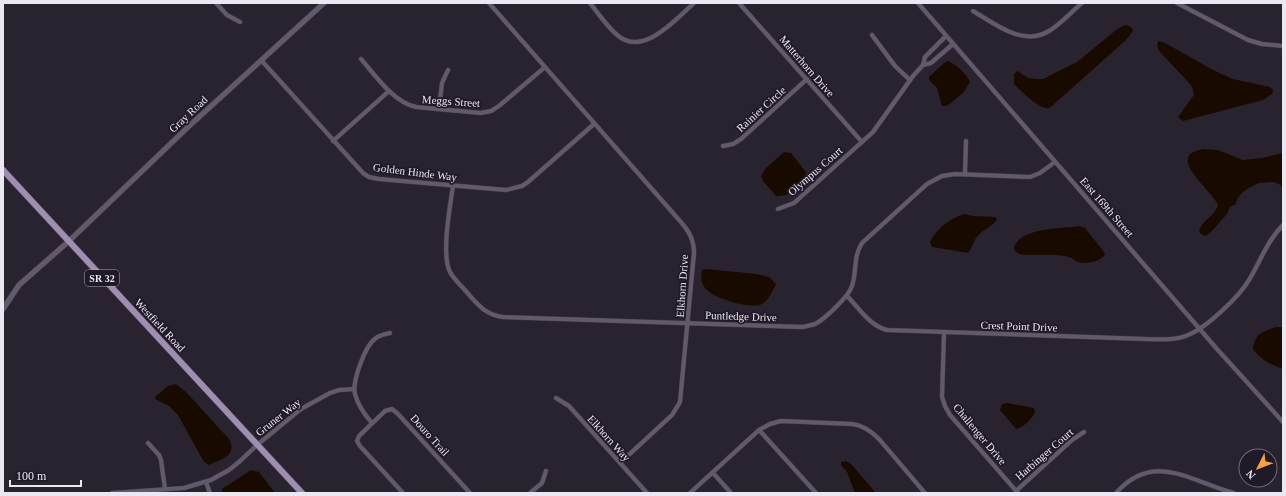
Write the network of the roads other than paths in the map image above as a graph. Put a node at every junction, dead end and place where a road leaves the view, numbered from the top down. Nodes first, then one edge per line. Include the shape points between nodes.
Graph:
1 (216, 3) edge
2 (324, 3) edge
3 (489, 3) edge
4 (590, 3) edge
5 (694, 3) edge
6 (739, 3) edge
7 (918, 3) edge
8 (1082, 3) edge
9 (1177, 3) edge
10 (973, 11) dead end
11 (240, 22) dead end
12 (872, 35) dead end
13 (946, 36) junction
14 (953, 44) junction
15 (1283, 46) edge
16 (361, 59) dead end
17 (261, 60) junction
18 (923, 65) junction
19 (545, 67) junction
20 (448, 70) dead end
21 (807, 79) junction
22 (910, 80) junction
23 (389, 91) junction
24 (439, 109) junction
25 (594, 124) junction
26 (334, 141) junction
27 (966, 141) dead end
28 (862, 142) junction
29 (723, 146) dead end
30 (1055, 162) junction
31 (3, 170) edge
32 (964, 174) junction
33 (453, 186) junction
34 (778, 209) dead end
35 (1283, 225) edge
36 (69, 241) junction
37 (847, 296) junction
38 (3, 308) edge
39 (688, 323) junction
40 (1201, 328) junction
41 (390, 333) dead end
42 (944, 333) junction
43 (354, 389) junction
44 (556, 398) dead end
45 (1283, 422) edge
46 (372, 423) junction
47 (759, 430) junction
48 (1084, 432) dead end
49 (148, 443) dead end
50 (257, 445) junction
51 (620, 463) junction
52 (546, 471) dead end
53 (712, 473) junction
54 (206, 482) junction
55 (165, 489) junction
56 (1017, 492) edge
57 (112, 493) edge
58 (210, 493) edge
59 (302, 493) edge
60 (403, 493) edge
61 (470, 493) edge
62 (530, 493) edge
63 (647, 493) edge
64 (690, 493) edge
65 (731, 493) edge
66 (816, 493) edge
67 (925, 493) edge
68 (1116, 493) edge
69 (1234, 493) edge

1 - 11 street
2 - 17 street, Gray Road
3 - 19 street, Elkhorn Drive
4 - 5 street via 617,35 632,42 654,37
6 - 21 street, Matterhorn Drive
7 - 13 street, East 169th Street
8 - 10 street via 1048,32 1032,36 1013,34
9 - 15 street via 1248,40
12 - 22 street via 895,66
13 - 14 street, East 169th Street
13 - 18 street via 925,57
14 - 18 street via 932,62
14 - 30 street, East 169th Street
16 - 23 street, Meggs Street
17 - 26 street, Golden Hinde Way
17 - 36 street, Gray Road
18 - 22 street, Olympus Court
19 - 24 street, Meggs Street via 503,104 491,111
19 - 25 street, Elkhorn Drive
20 - 24 street via 442,83
21 - 28 street, Matterhorn Drive
21 - 29 street, Rainier Circle via 741,139
22 - 28 street, Olympus Court via 873,132
23 - 24 street, Meggs Street via 407,105
23 - 26 street
25 - 33 street, Golden Hinde Way via 522,186 506,190
25 - 39 street, Elkhorn Drive via 690,234 694,249
26 - 33 street, Golden Hinde Way via 369,177
27 - 32 street
28 - 34 street, Olympus Court via 794,203
30 - 32 street, Puntledge Drive via 1030,177
30 - 40 street, East 169th Street
31 - 36 main road, Westfield Road / SR 32
32 - 37 street, Puntledge Drive via 942,176 927,184 864,241 857,254 853,285
33 - 39 street, Puntledge Drive via 447,264 451,274 478,304 491,314 503,317
35 - 40 street, Crest Point Drive via 1268,245 1244,288
36 - 38 street, Gray Road via 19,285
36 - 50 main road, Westfield Road / SR 32
37 - 39 street, Puntledge Drive via 819,321 809,326
37 - 42 street, Crest Point Drive via 882,329
39 - 51 street, Elkhorn Drive via 682,397 678,408
40 - 42 street, Crest Point Drive via 1188,335 1163,339
40 - 45 street, East 169th Street
41 - 43 street via 374,338 357,374
42 - 56 street, Challenger Drive via 942,397 945,406
43 - 46 street via 362,412
43 - 50 street, Gruner Way via 330,393 301,409
44 - 51 street, Elkhorn Way via 569,406
46 - 60 street, Douro Trail via 357,441
46 - 61 street, Douro Trail via 385,411 395,411
47 - 53 street
47 - 66 street
47 - 67 street via 781,421 852,424 863,427 879,439
48 - 56 street, Harbinger Court via 1072,440
49 - 55 street via 161,460
50 - 54 street, Gruner Way via 229,470
50 - 59 main road, Westfield Road / SR 32
51 - 63 street, Elkhorn Way
52 - 62 street via 542,483
53 - 64 street
53 - 65 street
54 - 55 street, Gruner Way via 184,488
54 - 58 street
55 - 57 street, Gruner Way
68 - 69 street via 1138,476 1161,471 1180,473 1209,486

